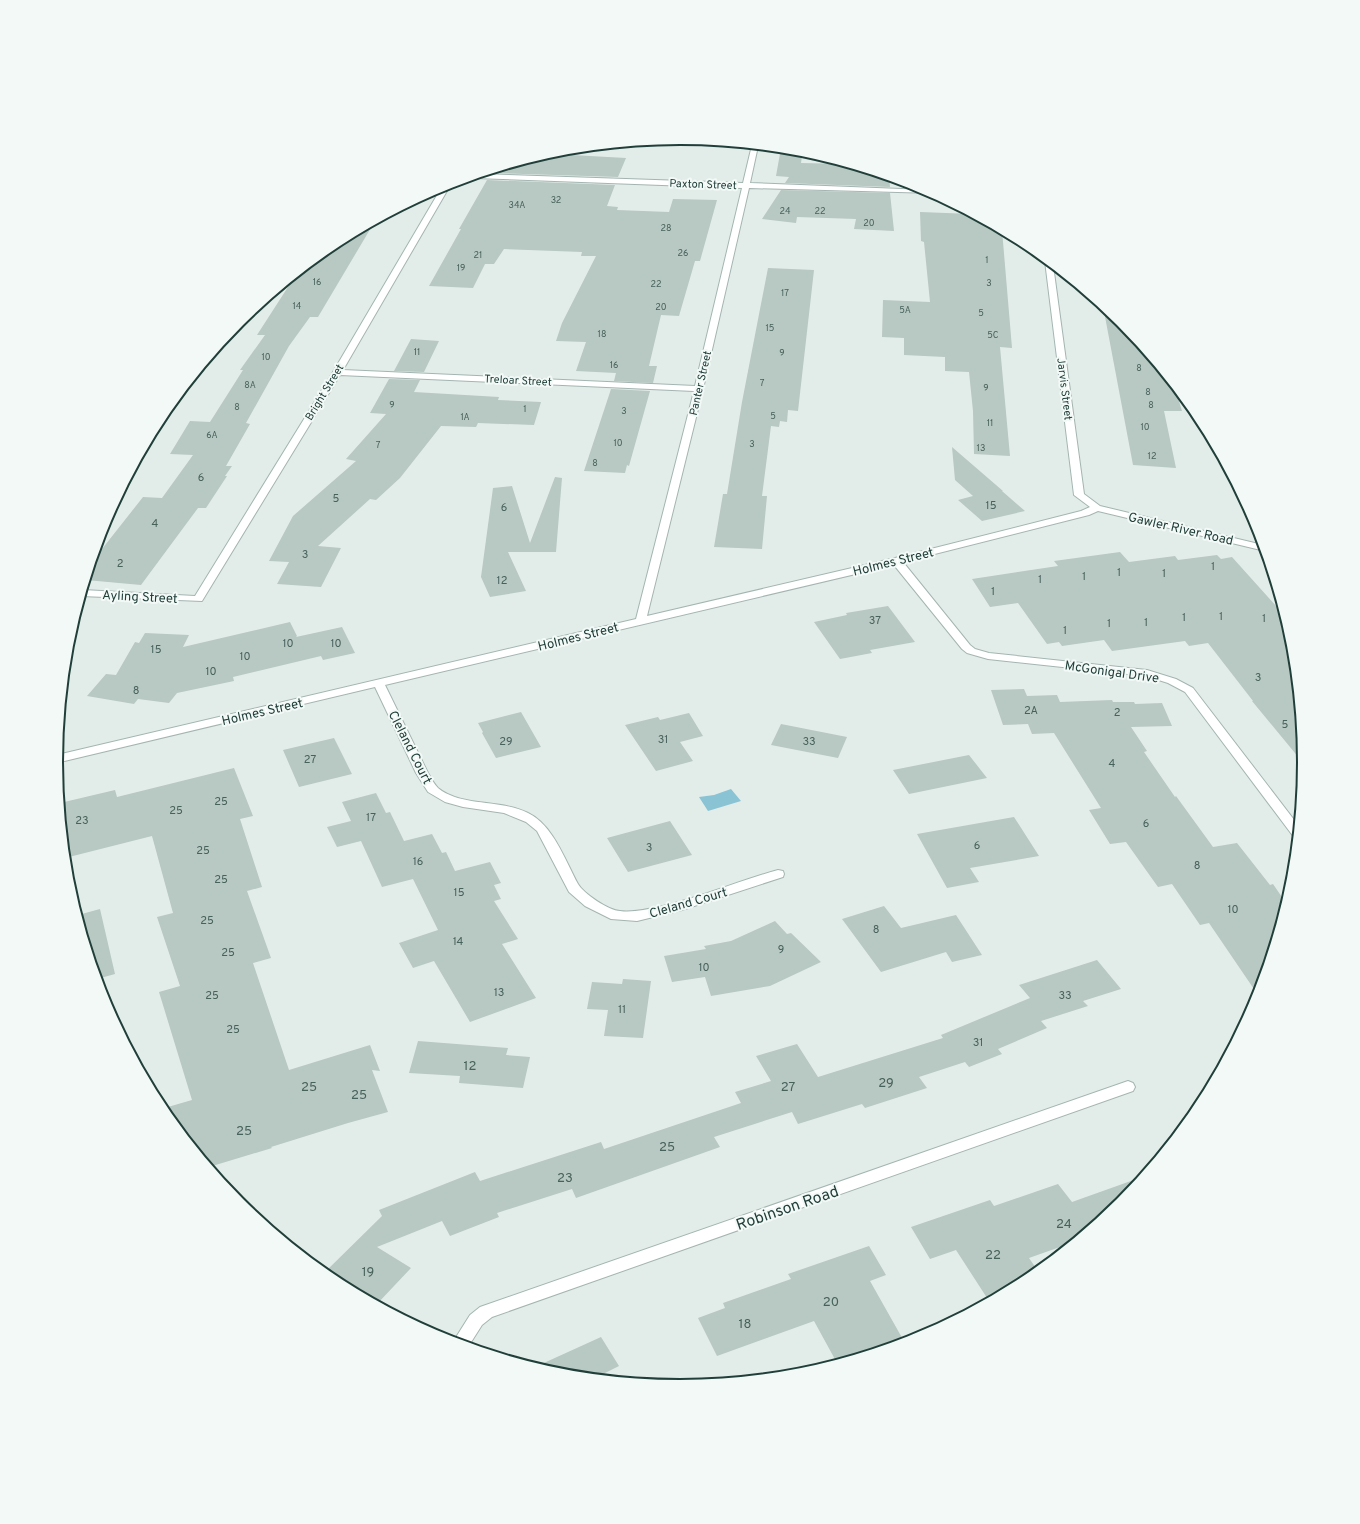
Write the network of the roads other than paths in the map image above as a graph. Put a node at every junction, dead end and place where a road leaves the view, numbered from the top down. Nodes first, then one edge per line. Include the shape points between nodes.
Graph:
1 (754, 149) edge
2 (487, 176) edge
3 (745, 185) junction
4 (914, 191) edge
5 (442, 193) edge
6 (1050, 269) edge
7 (337, 372) junction
8 (699, 389) junction
9 (1098, 508) junction
10 (1258, 546) edge
11 (896, 561) junction
12 (87, 593) edge
13 (198, 599) joint
14 (641, 620) junction
15 (379, 684) junction
16 (63, 757) edge
17 (1293, 828) edge
18 (778, 874) dead end
19 (1128, 1087) dead end
20 (463, 1339) edge

1 - 3 street, Panter Street
2 - 3 street, Paxton Street
3 - 4 street, Paxton Street
3 - 8 street, Panter Street
5 - 7 street, Bright Street
6 - 9 street, Jarvis Street via 1079,495
7 - 8 street, Treloar Street
7 - 13 street, Bright Street
8 - 14 street, Panter Street
9 - 10 street, Gawler River Road
9 - 11 street, Holmes Street
11 - 14 street, Holmes Street
11 - 17 street, McGonigal Drive via 971,651 988,656 1148,673 1189,690
12 - 13 street, Ayling Street
14 - 15 street, Holmes Street
15 - 16 street, Holmes Street
15 - 18 street, Cleland Court via 422,773 436,793 465,803 503,808 524,814 536,822 574,889 600,910 616,916 637,916 682,906
19 - 20 street, Robinson Road via 486,1312 476,1320

